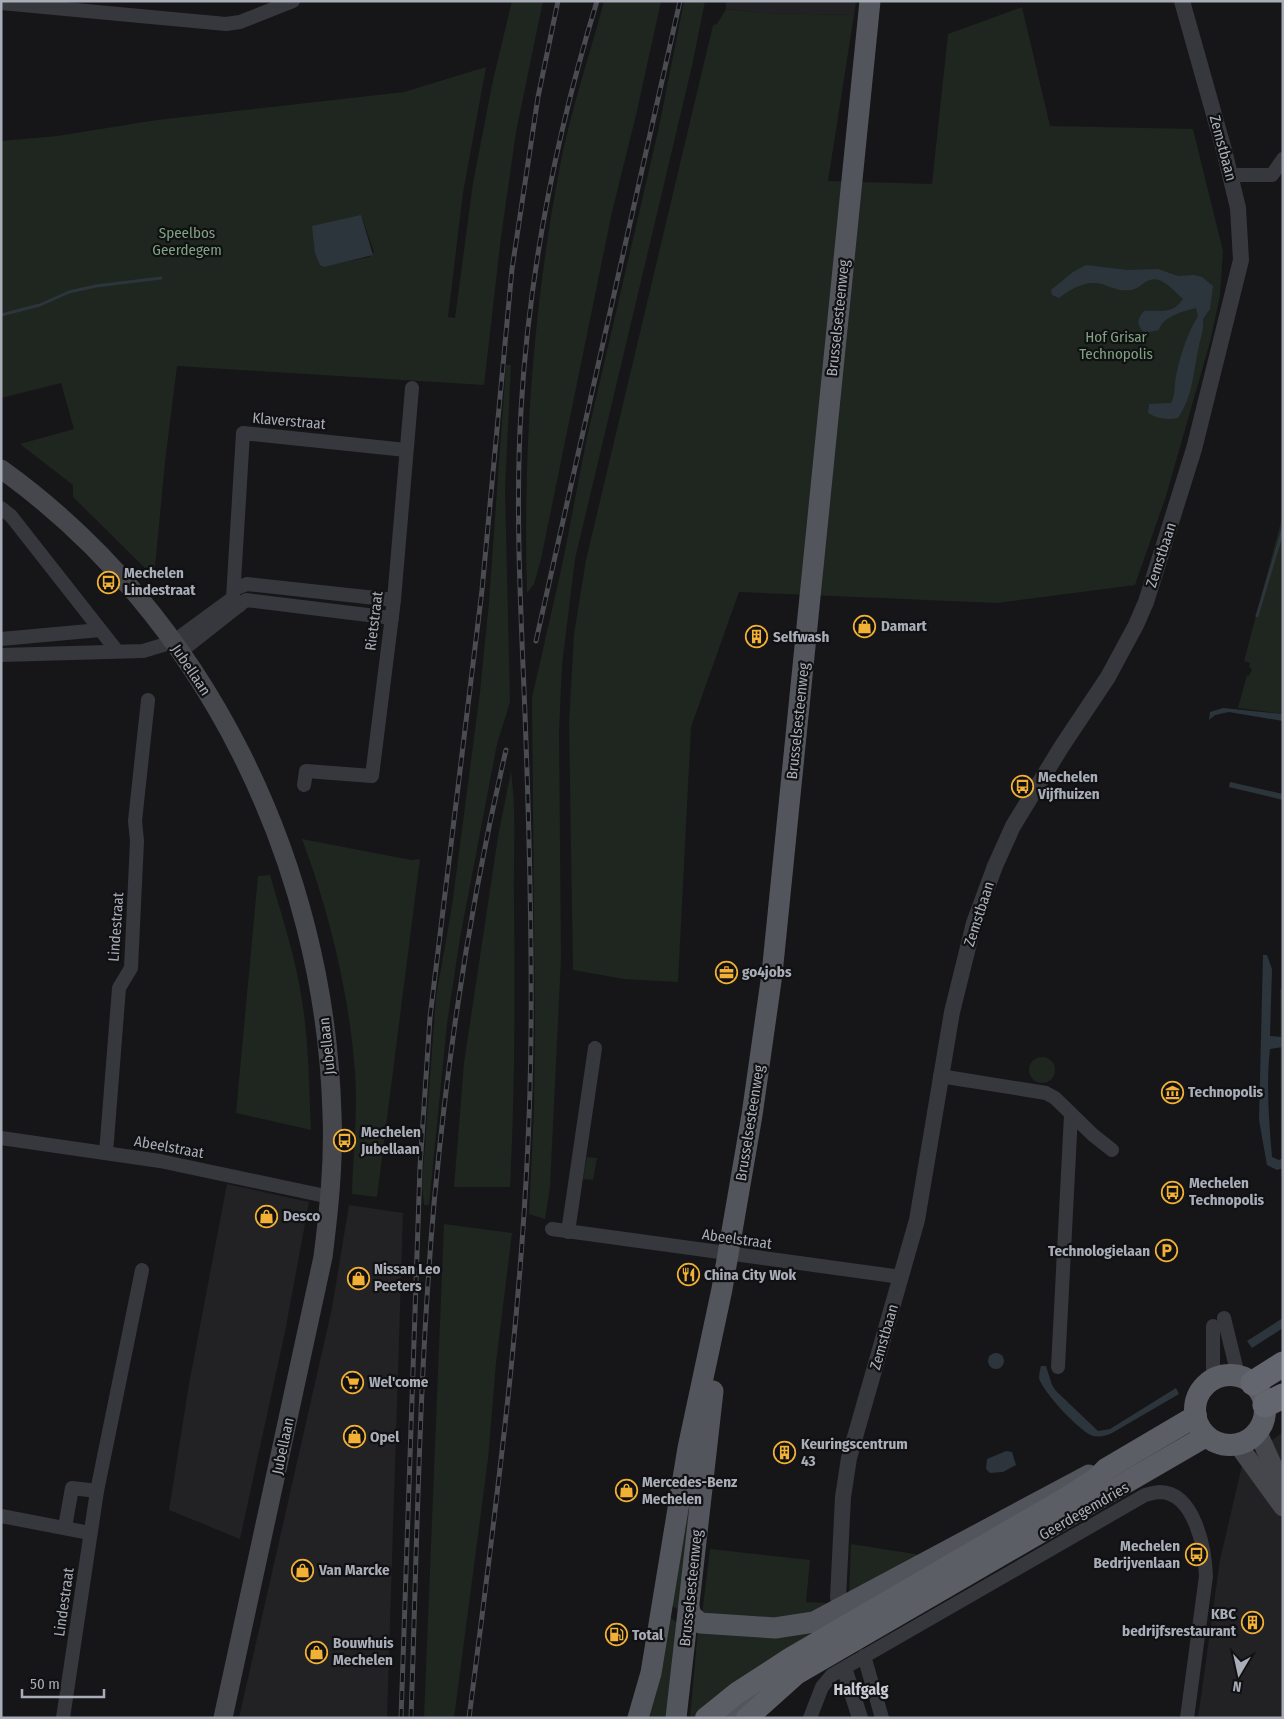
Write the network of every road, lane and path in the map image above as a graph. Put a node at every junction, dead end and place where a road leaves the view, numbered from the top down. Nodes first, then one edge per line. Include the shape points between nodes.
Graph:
1 (293, 1) edge
2 (870, 1) edge
3 (1182, 1) edge
4 (1, 2) edge
5 (1283, 159) edge
6 (1230, 174) junction
7 (412, 388) dead end
8 (406, 450) junction
9 (1, 469) edge
10 (1, 508) edge
11 (235, 598) junction
12 (394, 600) junction
13 (392, 618) junction
14 (100, 630) junction
15 (1, 640) edge
16 (176, 647) junction
17 (117, 651) junction
18 (1, 654) edge
19 (148, 700) dead end
20 (304, 785) dead end
21 (595, 1048) dead end
22 (940, 1076) junction
23 (1071, 1115) junction
24 (1, 1138) edge
25 (1112, 1150) dead end
26 (106, 1153) junction
27 (330, 1197) junction
28 (552, 1229) dead end
29 (568, 1232) junction
30 (728, 1254) junction
31 (142, 1270) dead end
32 (901, 1277) junction
33 (1283, 1364) edge
34 (1058, 1367) dead end
35 (1213, 1379) junction
36 (1246, 1379) junction
37 (1274, 1401) edge
38 (1196, 1416) junction
39 (701, 1427) junction
40 (1258, 1433) junction
41 (1206, 1436) junction
42 (1238, 1445) junction
43 (1106, 1469) junction
44 (1283, 1488) edge
45 (97, 1491) junction
46 (1283, 1507) edge
47 (1, 1516) edge
48 (65, 1527) junction
49 (90, 1532) junction
50 (838, 1598) dead end
51 (688, 1607) junction
52 (864, 1656) junction
53 (794, 1666) junction
54 (651, 1673) junction
55 (846, 1674) dead end
56 (63, 1718) edge
57 (223, 1718) edge
58 (638, 1718) edge
59 (644, 1718) edge
60 (676, 1718) edge
61 (706, 1718) edge
62 (729, 1718) edge
63 (747, 1718) edge
64 (810, 1718) edge
65 (860, 1718) edge
66 (882, 1718) edge
67 (1187, 1718) edge

1 - 4 street via 240,22 226,24
2 - 30 main road, Brusselsesteenweg via 772,974
3 - 6 street, Zemstbaan
5 - 6 street via 1272,175
6 - 22 street, Zemstbaan via 1239,215 1241,260 1212,383 1164,550 1122,653 1040,780 1005,843 984,894 964,957
7 - 8 street, Rietstraat
8 - 11 street, Klaverstraat via 243,432
8 - 12 street, Rietstraat
9 - 16 main road, Jubellaan via 40,499 100,556 155,617
10 - 14 street via 11,516
11 - 12 street via 247,584
11 - 13 street
11 - 16 street
12 - 13 street, Rietstraat
13 - 20 street, Rietstraat via 372,776 306,771
14 - 15 street
14 - 17 street
16 - 17 street
16 - 27 main road, Jubellaan via 244,757 274,824 303,912 320,992 330,1074
17 - 18 street
19 - 26 street, Lindestraat via 135,821 137,840 131,968 119,988
21 - 29 street
22 - 23 street via 1046,1093
22 - 32 street, Zemstbaan via 922,1197
23 - 25 street
23 - 34 street
24 - 26 street, Abeelstraat
26 - 27 street, Abeelstraat via 160,1161
27 - 57 main road, Jubellaan via 317,1291
28 - 29 street, Abeelstraat
29 - 30 street, Abeelstraat
30 - 32 street, Abeelstraat
30 - 39 main road, Brusselsesteenweg
31 - 45 street, Lindestraat
32 - 50 street, Zemstbaan via 845,1478
33 - 36 highway
35 - 36 highway via 1221,1375
35 - 36 street via 1218,1322
35 - 38 highway via 1198,1396
36 - 37 highway
37 - 40 highway
38 - 41 highway
38 - 43 highway
39 - 51 main road, Brusselsesteenweg
39 - 54 main road, Brusselsesteenweg via 661,1603
40 - 42 highway
40 - 44 main road
41 - 42 highway via 1221,1444
41 - 53 highway
42 - 46 main road
43 - 51 main road via 1066,1485 814,1622 775,1628 709,1624 695,1620
43 - 53 highway via 1068,1498
45 - 48 street via 72,1488
45 - 49 street, Lindestraat
47 - 48 street
48 - 49 street
49 - 56 street, Lindestraat
51 - 60 main road, Brusselsesteenweg
52 - 64 street, Geerdegemdries via 826,1681
52 - 66 street
52 - 67 street, Geerdegemdries via 1144,1495 1161,1492 1174,1496 1192,1517 1206,1561
53 - 61 highway via 737,1693
53 - 62 main road via 767,1691
53 - 63 highway
54 - 58 main road, Brusselsesteenweg
54 - 59 main road
55 - 65 street

